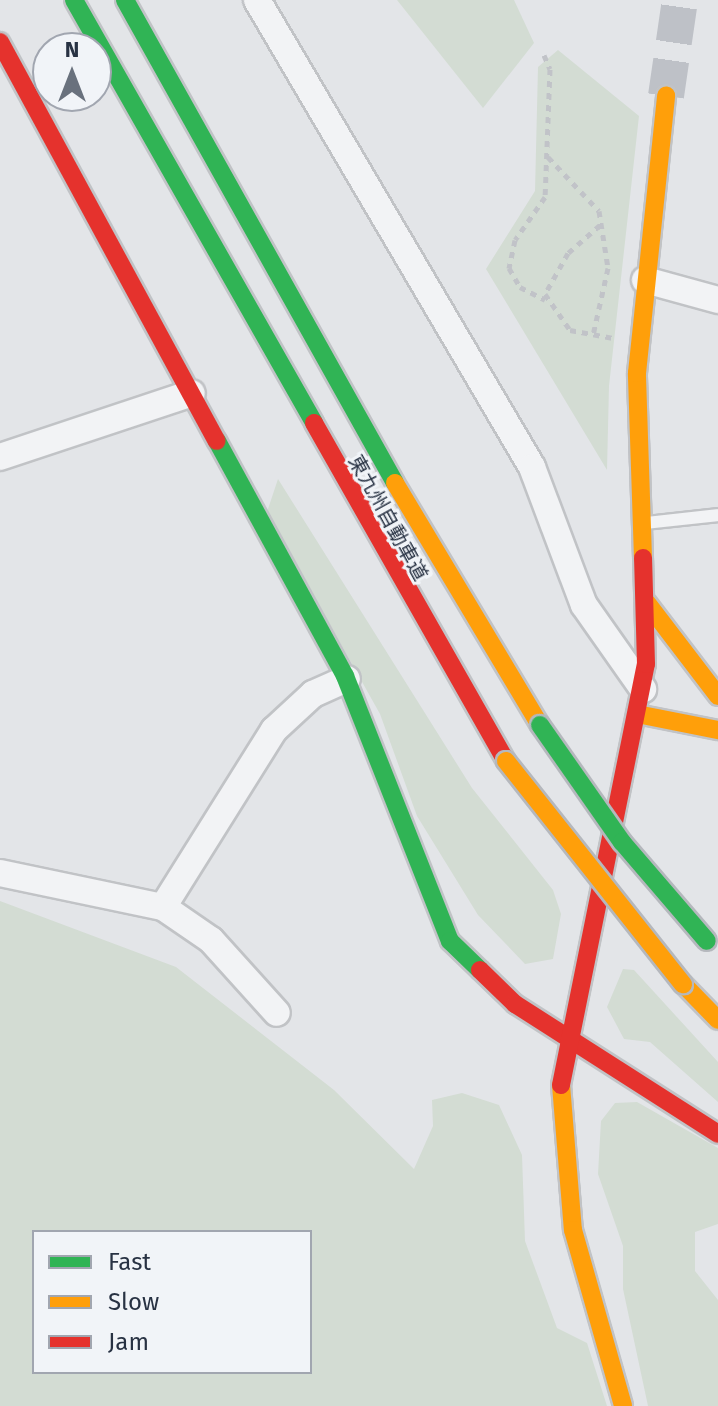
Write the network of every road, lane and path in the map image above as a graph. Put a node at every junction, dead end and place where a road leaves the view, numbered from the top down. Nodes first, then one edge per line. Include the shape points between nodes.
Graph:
1 (74, 0) edge
2 (125, 0) edge
3 (257, 0) edge
4 (0, 42) edge
5 (544, 55) dead end
6 (666, 96) tunnel mouth
7 (547, 156) junction
8 (600, 225) junction
9 (645, 280) junction
10 (545, 300) junction
11 (718, 300) edge
12 (593, 335) junction
13 (622, 338) dead end
14 (192, 393) junction
15 (0, 457) edge
16 (718, 515) edge
17 (641, 523) junction
18 (647, 603) junction
19 (347, 679) junction
20 (718, 696) edge
21 (640, 702) junction
22 (718, 730) edge
23 (0, 873) edge
24 (163, 907) junction
25 (713, 947) edge
26 (277, 1013) dead end
27 (718, 1020) edge
28 (566, 1037) junction
29 (718, 1134) edge
30 (623, 1406) edge

1 - 27 main road, 東九州自動車道, bridge via 506,761 592,878
2 - 25 main road, 東九州自動車道, bridge via 331,377 540,725 622,842
3 - 21 street via 532,467 584,605
4 - 14 main road
5 - 7 path via 550,69
6 - 9 main road
7 - 8 path via 592,197
7 - 10 path via 544,202 509,257 513,280
8 - 10 path via 568,253
8 - 12 path via 608,268
9 - 11 street
9 - 17 main road via 637,373
10 - 12 path via 561,324
12 - 13 path
14 - 15 street
14 - 19 main road
16 - 17 lane
17 - 18 main road
18 - 20 main road
18 - 21 main road
19 - 24 street via 313,694 274,730
19 - 28 main road via 450,941 496,990
21 - 22 main road
21 - 28 main road
23 - 24 street
24 - 26 street via 211,940
28 - 29 main road
28 - 30 main road via 567,1202

